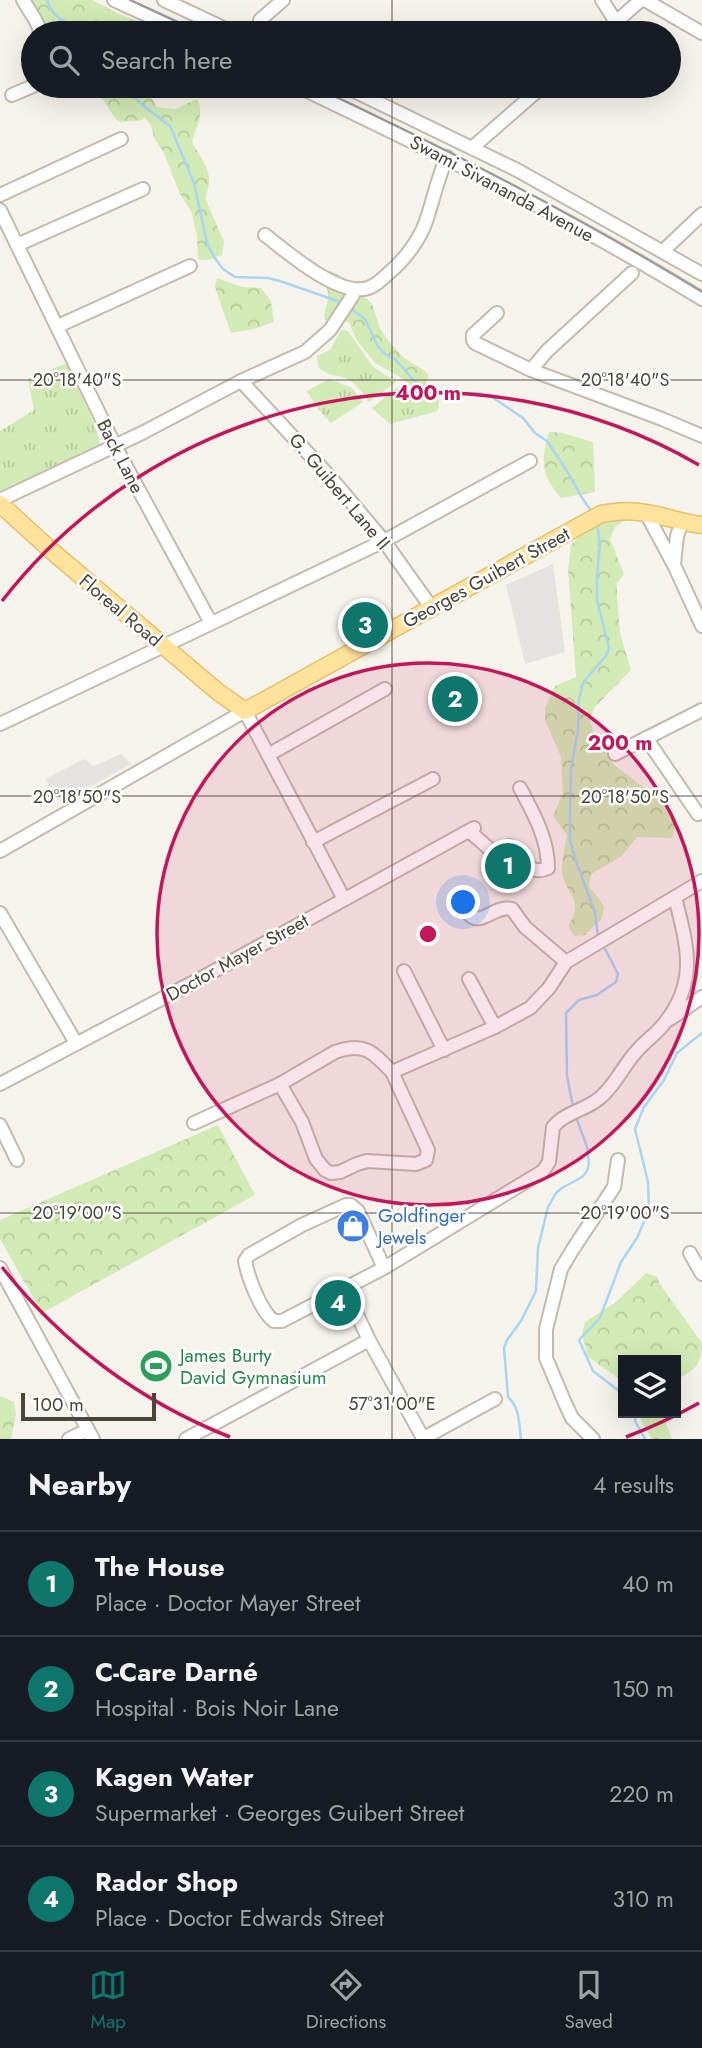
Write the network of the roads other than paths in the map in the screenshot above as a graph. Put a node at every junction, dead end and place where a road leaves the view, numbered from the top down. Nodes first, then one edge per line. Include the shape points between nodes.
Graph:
1 (23, 0) edge
2 (114, 0) edge
3 (163, 0) edge
4 (283, 0) edge
5 (602, 0) edge
6 (643, 0) edge
7 (260, 20) dead end
8 (36, 21) edge
9 (160, 21) edge
10 (208, 21) edge
11 (615, 21) edge
12 (617, 21) edge
13 (681, 21) edge
14 (681, 21) edge
15 (702, 33) edge
16 (21, 91) edge
17 (12, 95) dead end
18 (323, 98) edge
19 (370, 98) edge
20 (529, 98) edge
21 (121, 139) dead end
22 (473, 146) junction
23 (447, 157) junction
24 (143, 188) dead end
25 (0, 195) edge
26 (0, 210) edge
27 (702, 214) edge
28 (265, 235) dead end
29 (17, 245) junction
30 (663, 251) junction
31 (190, 266) dead end
32 (632, 273) dead end
33 (702, 274) edge
34 (354, 292) junction
35 (702, 299) edge
36 (497, 313) dead end
37 (58, 326) junction
38 (531, 370) junction
39 (241, 381) junction
40 (702, 436) edge
41 (115, 446) junction
42 (530, 461) dead end
43 (0, 502) edge
44 (646, 513) junction
45 (681, 522) junction
46 (702, 525) edge
47 (384, 541) junction
48 (674, 565) junction
49 (431, 607) junction
50 (211, 623) junction
51 (702, 626) edge
52 (163, 646) junction
53 (385, 689) dead end
54 (702, 710) edge
55 (245, 711) junction
56 (0, 724) edge
57 (646, 738) junction
58 (615, 754) dead end
59 (268, 755) junction
60 (433, 779) dead end
61 (520, 788) dead end
62 (698, 814) dead end
63 (313, 842) junction
64 (0, 851) edge
65 (698, 884) edge
66 (675, 897) junction
67 (344, 899) junction
68 (463, 904) dead end
69 (0, 913) edge
70 (566, 962) junction
71 (404, 971) dead end
72 (469, 979) dead end
73 (702, 997) edge
74 (664, 1023) junction
75 (495, 1027) junction
76 (76, 1043) junction
77 (444, 1050) junction
78 (392, 1072) junction
79 (0, 1084) edge
80 (281, 1084) junction
81 (194, 1123) dead end
82 (0, 1125) edge
83 (18, 1160) dead end
84 (618, 1160) dead end
85 (690, 1253) dead end
86 (0, 1268) edge
87 (384, 1268) junction
88 (702, 1274) edge
89 (348, 1286) junction
90 (369, 1340) junction
91 (495, 1399) dead end
92 (91, 1434) edge
93 (69, 1439) edge
94 (186, 1439) edge
95 (423, 1439) edge
96 (593, 1439) edge

1 - 8 street
2 - 9 street
3 - 10 street
4 - 7 street
5 - 11 street
6 - 12 street
6 - 13 street
14 - 15 street
16 - 17 street
18 - 23 street, Swami Sivananda Avenue
19 - 22 street
20 - 22 street
21 - 25 street
22 - 30 street
23 - 34 street via 414,244 377,284
23 - 35 street, Swami Sivananda Avenue
24 - 29 street
26 - 29 street, Back Lane
27 - 30 street
28 - 34 street via 306,267
29 - 37 street, Back Lane
30 - 33 street
31 - 37 street
32 - 38 street
34 - 39 street via 330,330 305,352
36 - 38 street via 473,340
37 - 41 street, Back Lane
38 - 40 street
39 - 41 street
39 - 47 street, G. Guibert Lane II
41 - 43 street
41 - 50 street, Back Lane
42 - 47 street
43 - 52 main road, Floreal Road
44 - 45 main road, Georges Guibert Street
44 - 48 street
44 - 49 main road, Georges Guibert Street via 595,517
45 - 46 main road, Georges Guibert Street
45 - 48 street
47 - 49 street, G. Guibert Lane II
47 - 50 street
48 - 51 street
49 - 55 main road, Georges Guibert Street
50 - 52 street
52 - 55 main road, Floreal Road
52 - 56 street
53 - 59 street
54 - 57 street
55 - 59 street
55 - 64 street
57 - 58 street
57 - 62 street
59 - 63 street
60 - 63 street
61 - 67 street, Doctor Mayer Street via 538,821 548,869 532,869 510,846 493,852 471,830
63 - 67 street
65 - 66 street
66 - 70 street
66 - 74 street via 686,948 686,981
67 - 76 street, Doctor Mayer Street
68 - 70 street via 472,918 480,919 505,907 512,909
69 - 76 street
70 - 75 street via 530,1008
71 - 77 street
72 - 75 street
73 - 74 street
74 - 87 street via 604,1095 553,1127 549,1162 543,1171
75 - 77 street
76 - 79 street, Doctor Mayer Street
77 - 78 street
78 - 80 street via 373,1052 354,1047 335,1052
78 - 80 street via 428,1150 422,1163 367,1161 340,1172 325,1170
80 - 81 street
82 - 83 street
84 - 96 street via 614,1188 562,1269 546,1329 546,1358 565,1403 572,1418
85 - 88 street
86 - 92 street
87 - 89 street
87 - 89 street via 351,1205 302,1224 245,1261 265,1312 274,1321
89 - 90 street
90 - 94 street
90 - 95 street
91 - 95 street
92 - 93 street

